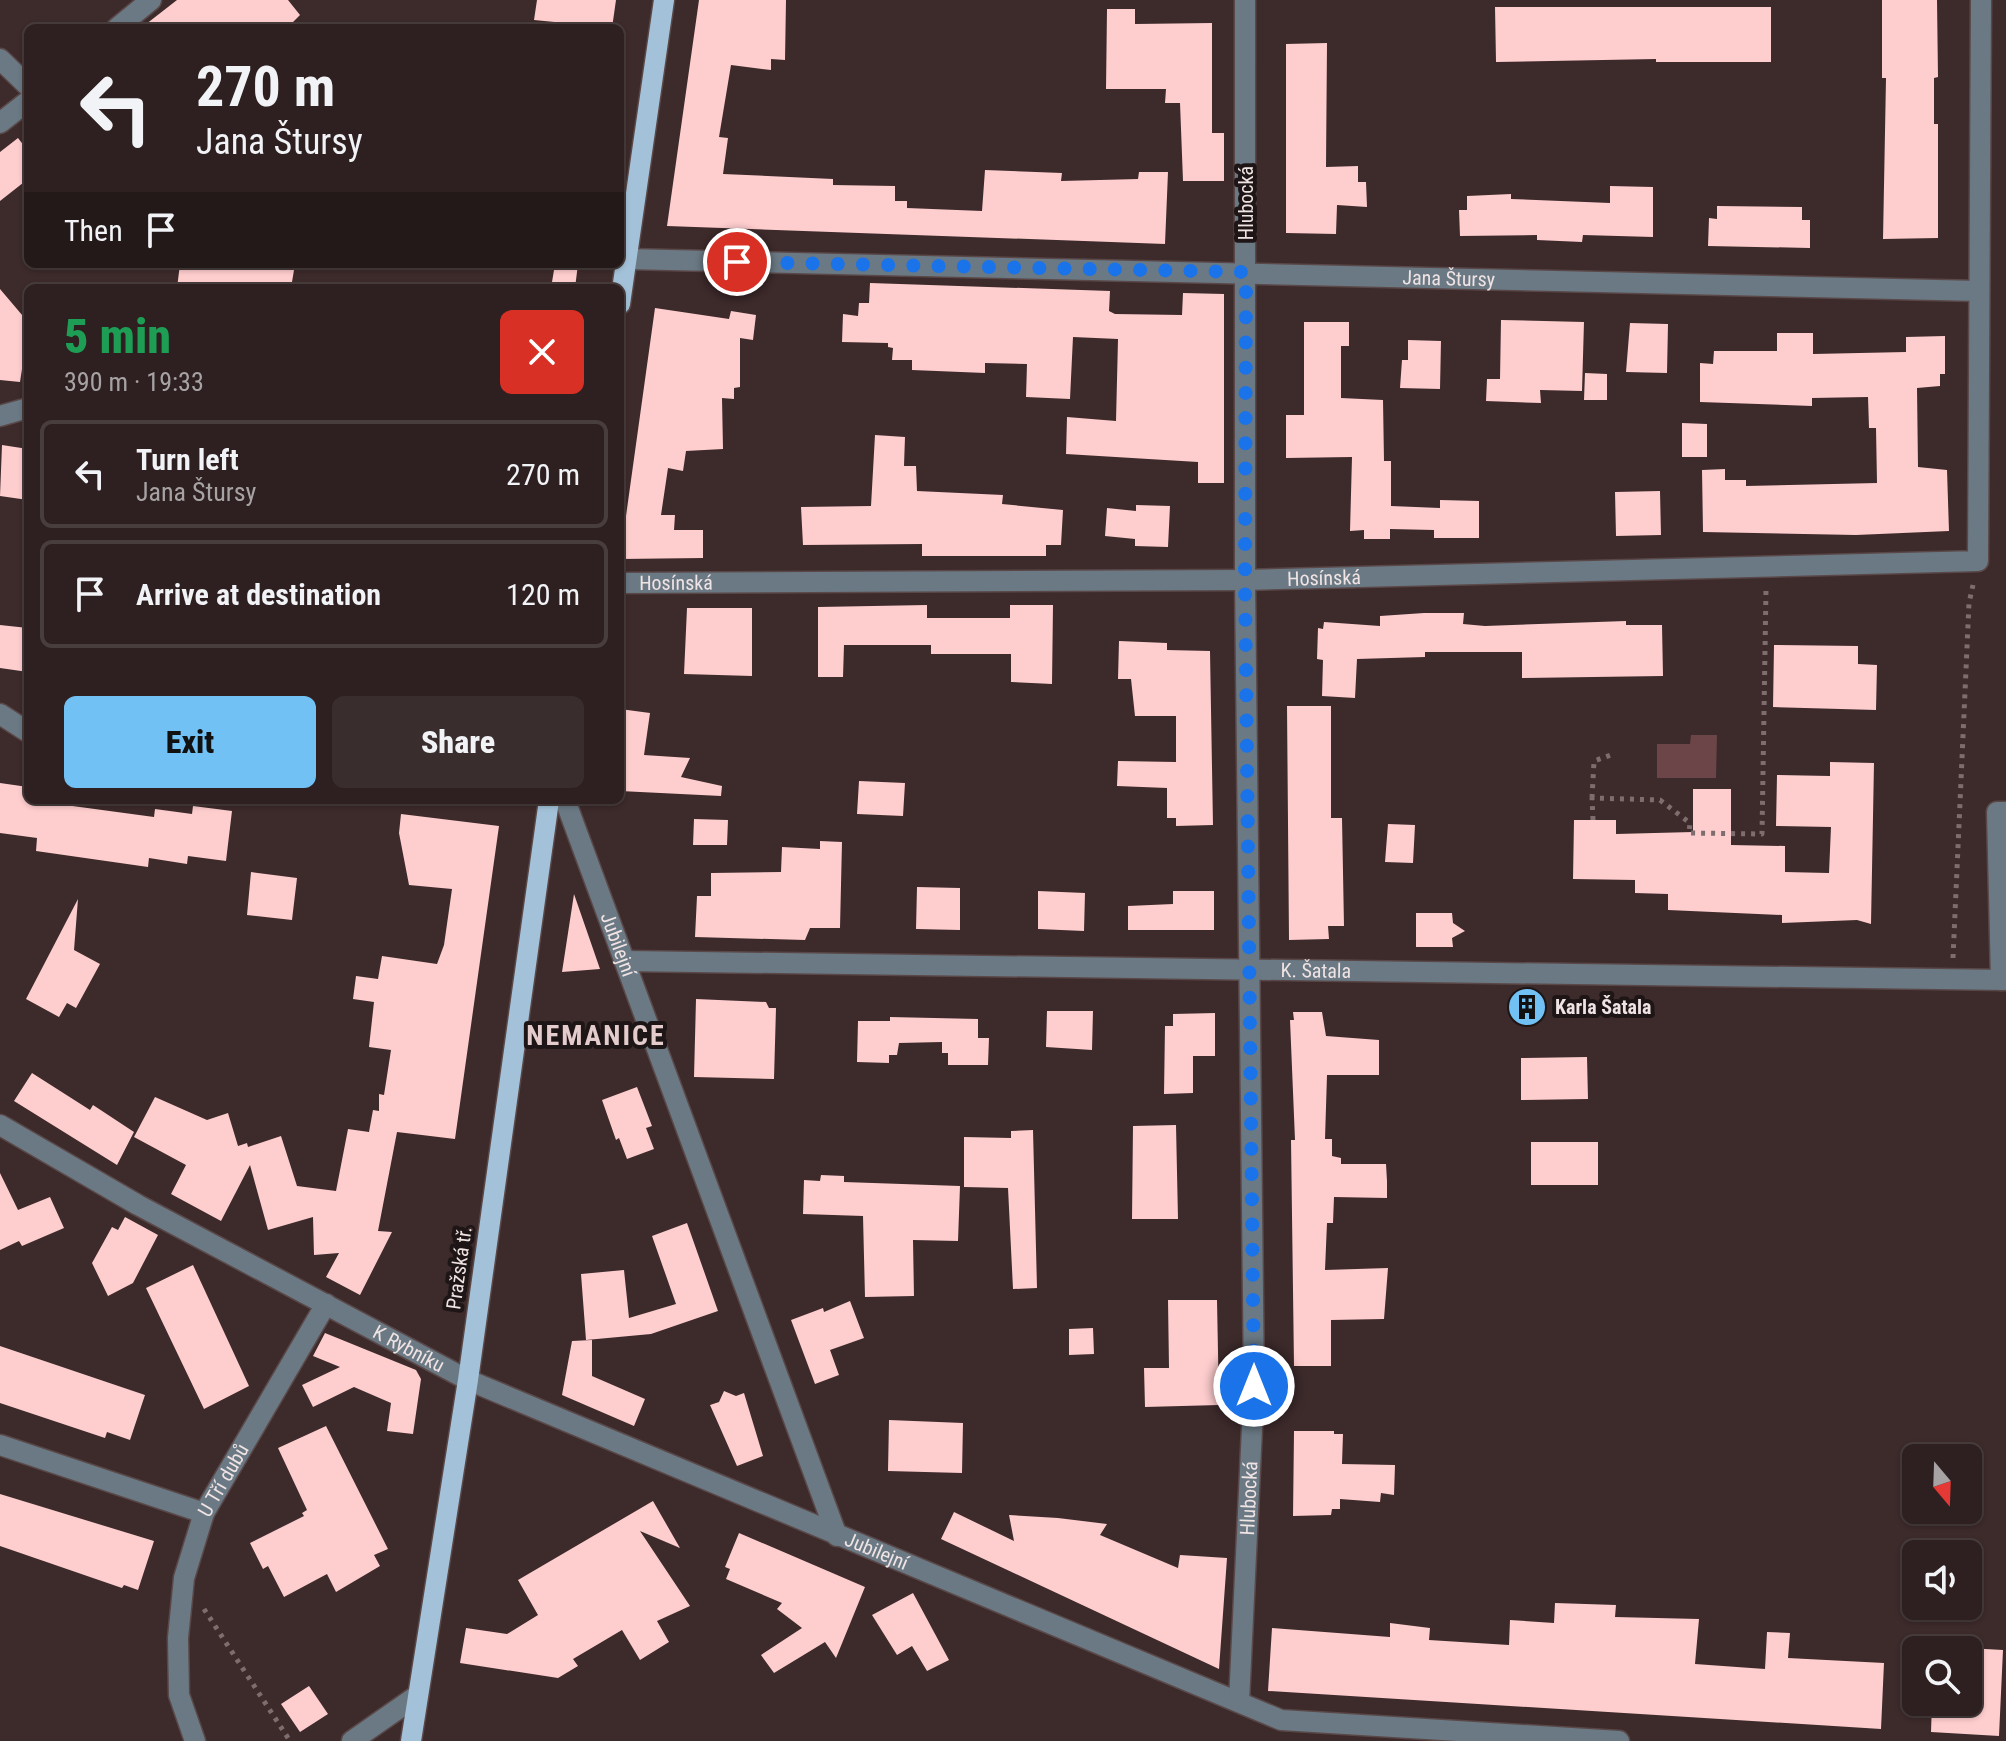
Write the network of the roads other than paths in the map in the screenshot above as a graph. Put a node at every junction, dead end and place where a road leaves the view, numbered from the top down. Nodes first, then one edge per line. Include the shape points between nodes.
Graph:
1 (151, 0) edge
2 (664, 0) edge
3 (1245, 0) edge
4 (1981, 0) edge
5 (122, 24) edge
6 (0, 59) edge
7 (24, 82) edge
8 (24, 104) edge
9 (0, 123) edge
10 (627, 259) junction
11 (1246, 272) junction
12 (623, 284) edge
13 (1979, 291) junction
14 (24, 409) edge
15 (0, 416) edge
16 (1245, 580) junction
17 (624, 583) edge
18 (0, 714) edge
19 (24, 729) edge
20 (548, 804) edge
21 (567, 804) edge
22 (2001, 812) edge
23 (626, 961) junction
24 (1250, 969) junction
25 (2004, 980) edge
26 (0, 1125) edge
27 (326, 1304) junction
28 (468, 1380) junction
29 (0, 1445) edge
30 (204, 1513) junction
31 (837, 1536) junction
32 (418, 1695) junction
33 (1239, 1702) junction
34 (195, 1741) edge
35 (352, 1741) edge
36 (411, 1741) edge
37 (1619, 1741) edge

1 - 5 street
2 - 10 main road
3 - 11 street, Hlubocká
4 - 13 street
6 - 7 street
8 - 9 street
10 - 11 street, Jana Štursy
10 - 12 main road
11 - 13 street, Jana Štursy
11 - 16 street, Hlubocká
13 - 16 street, Hosínská via 1978,561
14 - 15 street
16 - 17 street, Hosínská
16 - 24 street, Hlubocká
18 - 19 street
20 - 28 main road, Pražská tř.
21 - 23 street, Jubilejní
22 - 25 street
23 - 24 street, K. Šatala
23 - 31 street, Jubilejní
24 - 25 street, K. Šatala
24 - 33 street, Hlubocká via 1254,1386
26 - 27 street, K Rybníku
27 - 28 street, K Rybníku
27 - 30 street, U Tří dubů
28 - 31 street, K Rybníku
28 - 32 main road, Pražská tř.
29 - 30 street, U Tří dubů
30 - 34 street via 184,1578 178,1638 179,1695
31 - 33 street, Jubilejní
32 - 35 street
32 - 36 main road, Pražská tř.
33 - 37 street, Jubilejní via 1281,1720

